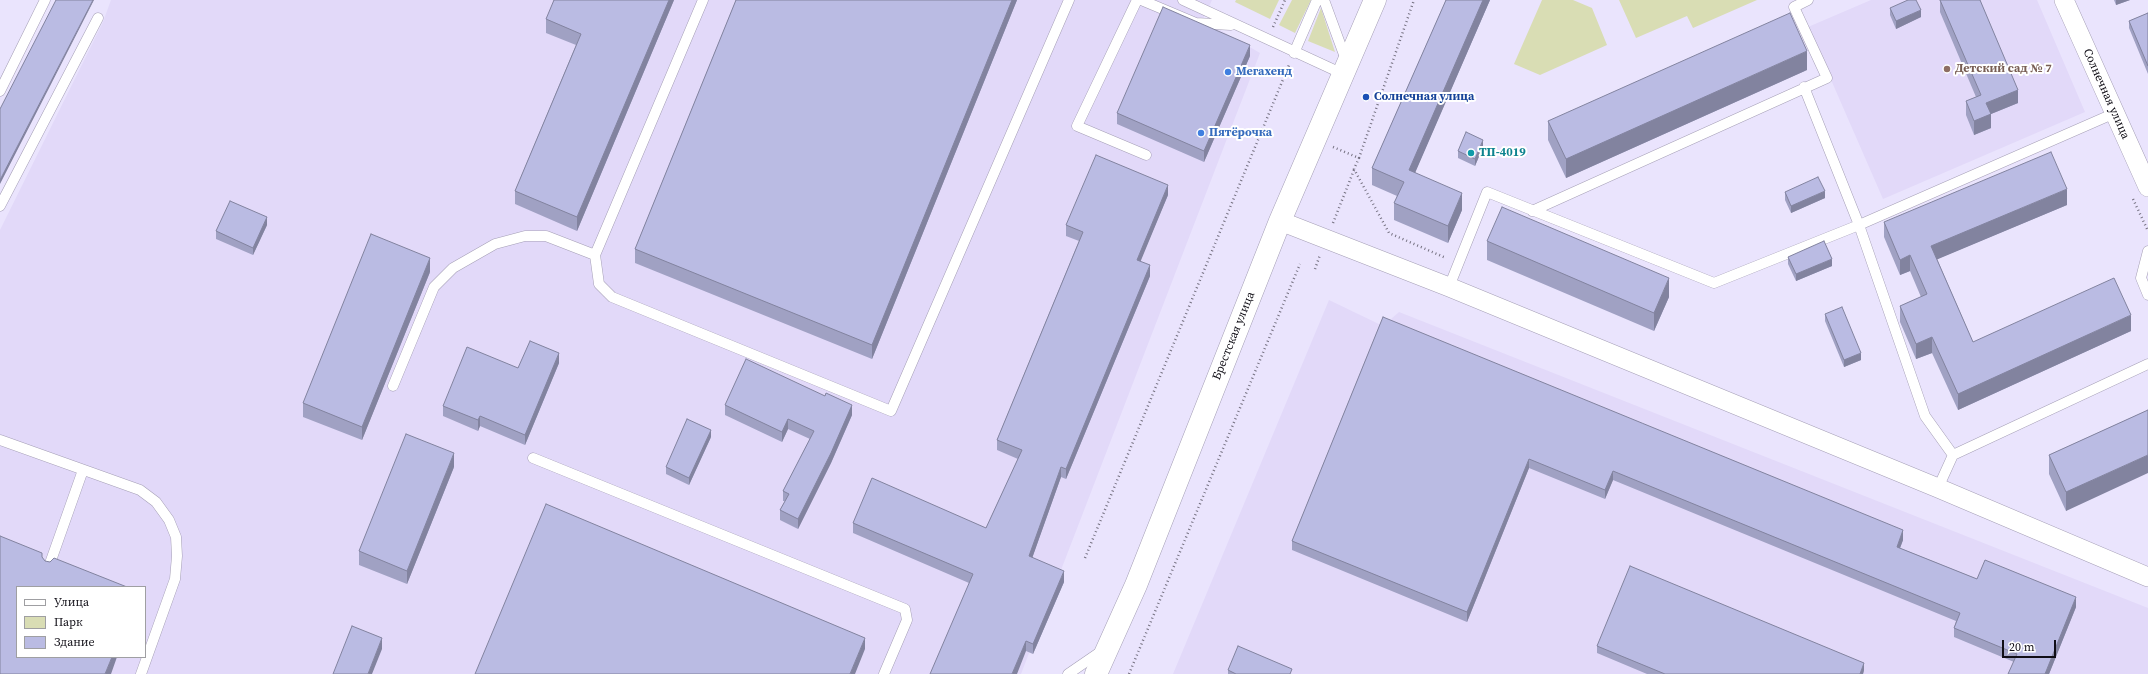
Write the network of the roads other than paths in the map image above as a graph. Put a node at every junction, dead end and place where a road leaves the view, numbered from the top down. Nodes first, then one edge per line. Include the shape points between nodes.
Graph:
1 (45, 0) edge
2 (703, 0) edge
3 (1069, 0) edge
4 (1137, 0) edge
5 (1141, 0) edge
6 (1183, 0) edge
7 (1316, 0) edge
8 (1324, 0) edge
9 (1375, 0) edge
10 (1808, 0) edge
11 (2064, 0) edge
12 (98, 18) dead end
13 (1236, 25) junction
14 (1294, 53) junction
15 (1346, 69) junction
16 (1804, 87) junction
17 (0, 91) edge
18 (2115, 113) junction
19 (1146, 155) dead end
20 (2148, 187) edge
21 (0, 206) edge
22 (1532, 210) junction
23 (1280, 221) junction
24 (1859, 225) junction
25 (2148, 252) edge
26 (595, 255) junction
27 (1449, 287) junction
28 (2148, 295) edge
29 (2148, 364) edge
30 (393, 386) dead end
31 (0, 440) edge
32 (1953, 455) junction
33 (533, 458) dead end
34 (83, 470) junction
35 (1938, 488) junction
36 (48, 569) edge
37 (2148, 577) edge
38 (1109, 645) junction
39 (141, 674) edge
40 (884, 674) edge
41 (1068, 674) edge
42 (1096, 674) edge

1 - 17 lane
2 - 26 lane
3 - 26 lane via 891,411 612,297 599,284
4 - 19 lane via 1077,126
5 - 13 lane via 1196,23
6 - 13 lane
7 - 14 lane
8 - 15 lane
9 - 15 street, Брестская улица
10 - 16 lane via 1794,7 1827,78
11 - 18 street, Солнечная улица
12 - 21 lane
13 - 14 lane
14 - 15 lane
15 - 23 street, Брестская улица
16 - 22 lane
16 - 24 lane
18 - 20 street, Солнечная улица
18 - 24 lane
22 - 24 lane via 1714,283
22 - 27 lane via 1487,192
23 - 27 street
23 - 38 street, Брестская улица via 1139,578
24 - 32 lane via 1925,416
25 - 28 lane via 2141,278
26 - 30 lane via 546,236 525,236 495,244 453,268 434,287
27 - 35 street
29 - 32 lane
31 - 34 lane
32 - 35 lane
33 - 40 lane via 905,609 907,620
34 - 36 lane
34 - 39 lane via 140,490 156,502 176,537 175,578
35 - 37 street
38 - 41 lane
38 - 42 street, Брестская улица

